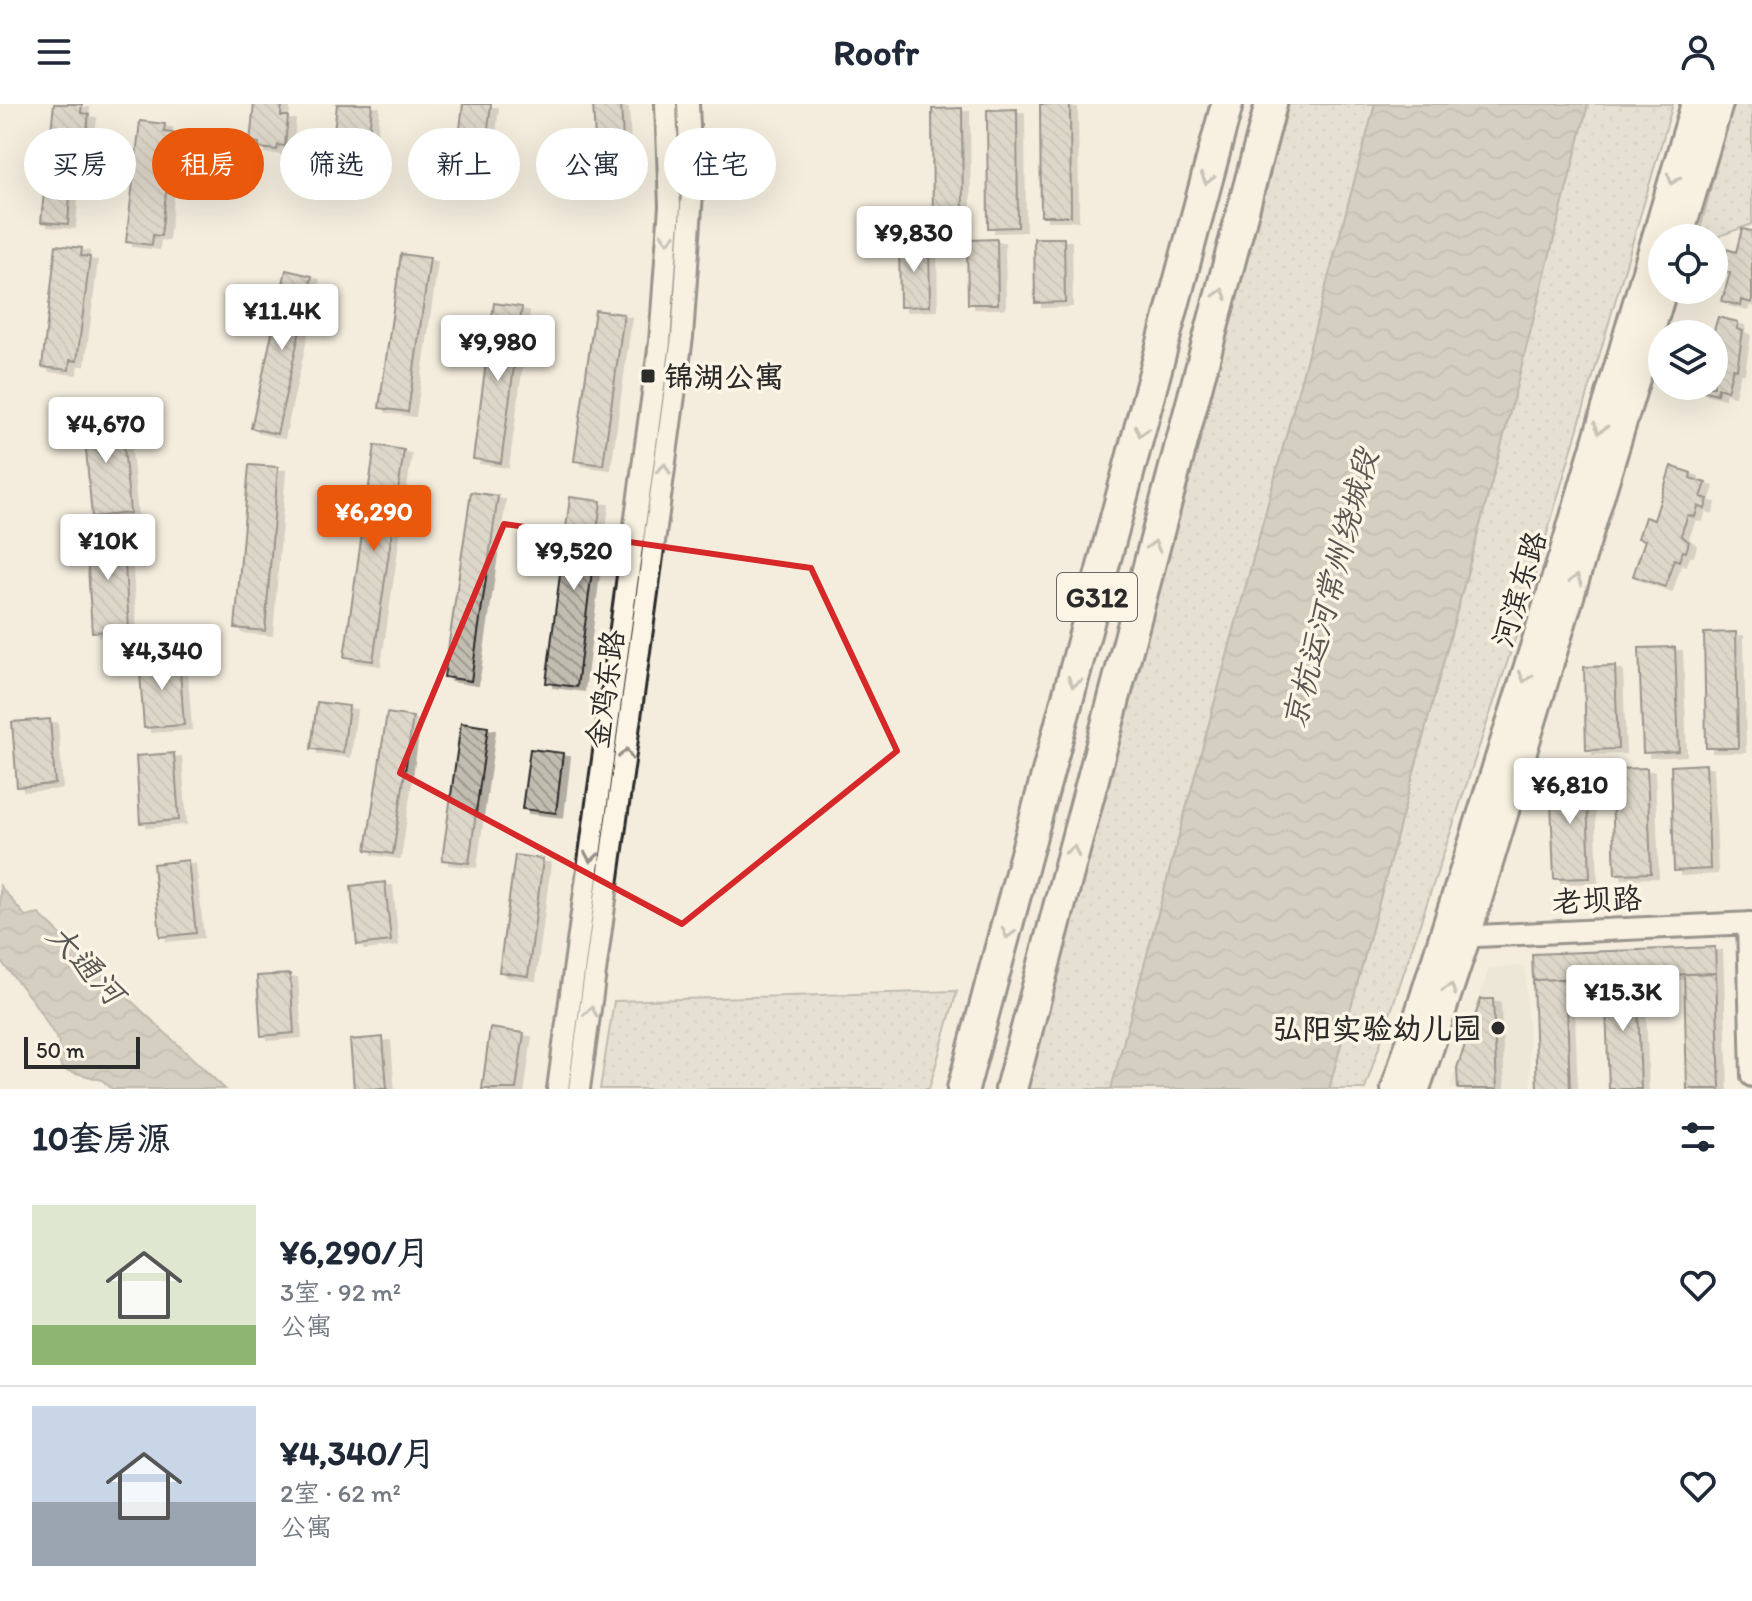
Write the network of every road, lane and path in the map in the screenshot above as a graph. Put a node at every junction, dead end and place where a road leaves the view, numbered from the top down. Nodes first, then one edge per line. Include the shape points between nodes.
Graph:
1 (666, 104) edge
2 (688, 104) edge
3 (1227, 104) edge
4 (1271, 104) edge
5 (1695, 104) edge
6 (1719, 104) edge
7 (1683, 224) edge
8 (1659, 304) edge
9 (1750, 923) edge
10 (1456, 937) junction
11 (1752, 1076) edge
12 (558, 1089) edge
13 (579, 1089) edge
14 (963, 1089) edge
15 (1011, 1089) edge
16 (1395, 1089) edge
17 (1416, 1089) edge

1 -> 12 street, 金鸡东路 via 670,206 660,342
13 -> 2 street, 金鸡东路 via 682,337 692,193
3 -> 14 highway, G312
15 -> 4 highway, G312
5 -> 10 main road, 河滨东路
6 - 7 main road
10 -> 8 main road, 河滨东路
9 - 10 street, 老坝路
9 - 11 street
10 - 16 main road, 河滨东路
17 -> 10 main road, 河滨东路

